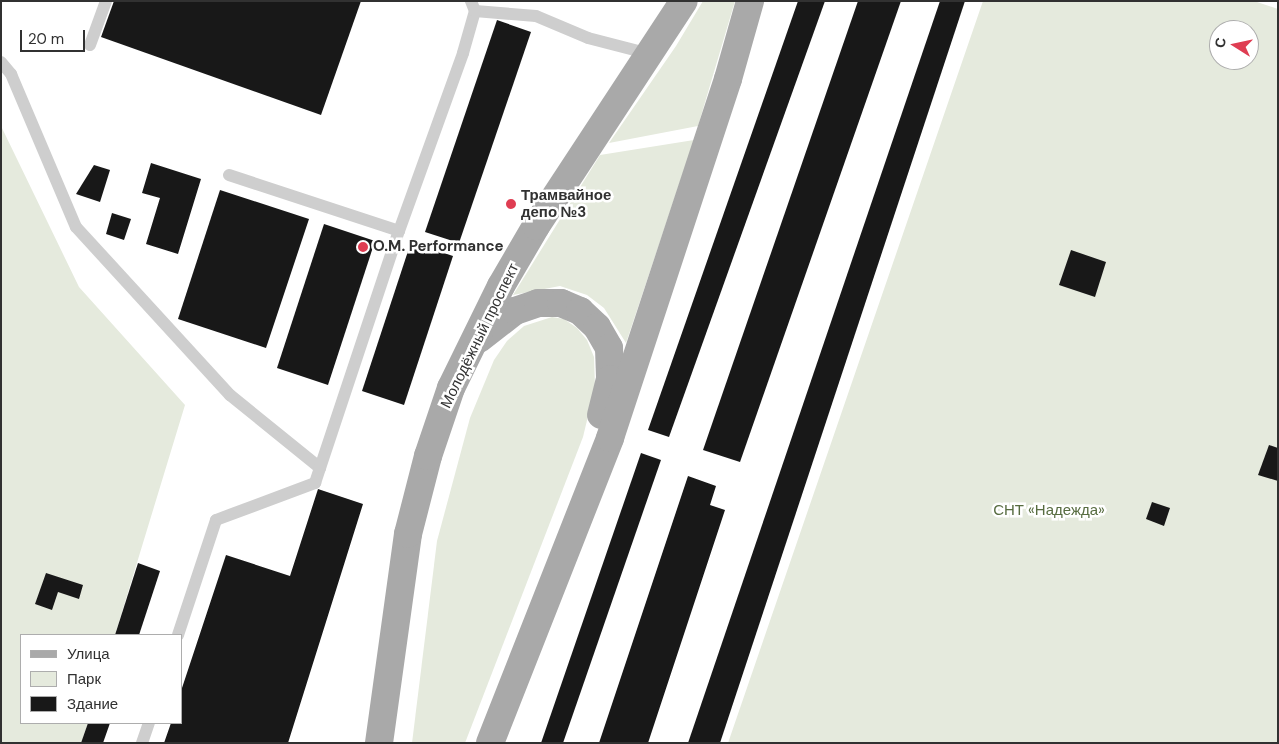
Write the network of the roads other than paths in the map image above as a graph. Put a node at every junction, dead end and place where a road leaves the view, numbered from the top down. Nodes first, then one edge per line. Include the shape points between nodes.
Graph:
1 (106, 1) edge
2 (684, 1) edge
3 (750, 1) edge
4 (473, 6) edge
5 (90, 45) dead end
6 (650, 54) junction
7 (1, 62) edge
8 (229, 175) dead end
9 (399, 231) junction
10 (474, 343) junction
11 (320, 468) junction
12 (599, 469) junction
13 (178, 634) edge
14 (149, 724) edge
15 (142, 743) edge
16 (379, 743) edge
17 (490, 743) edge

1 - 5 lane
2 - 6 main road, Молодёжный проспект
3 - 12 main road via 728,79
4 - 6 lane via 536,16 588,38
4 - 9 lane
6 - 10 main road, Молодёжный проспект via 536,226 500,286
7 - 11 lane via 11,74 76,227 230,395
8 - 9 lane
9 - 11 lane
10 - 12 main road via 515,311 538,303 561,303 580,311 597,327 609,348 610,379 597,430
10 - 16 main road, Молодёжный проспект via 451,388 428,456 408,534
11 - 13 lane via 314,483 216,520
12 - 17 main road
14 - 15 lane

